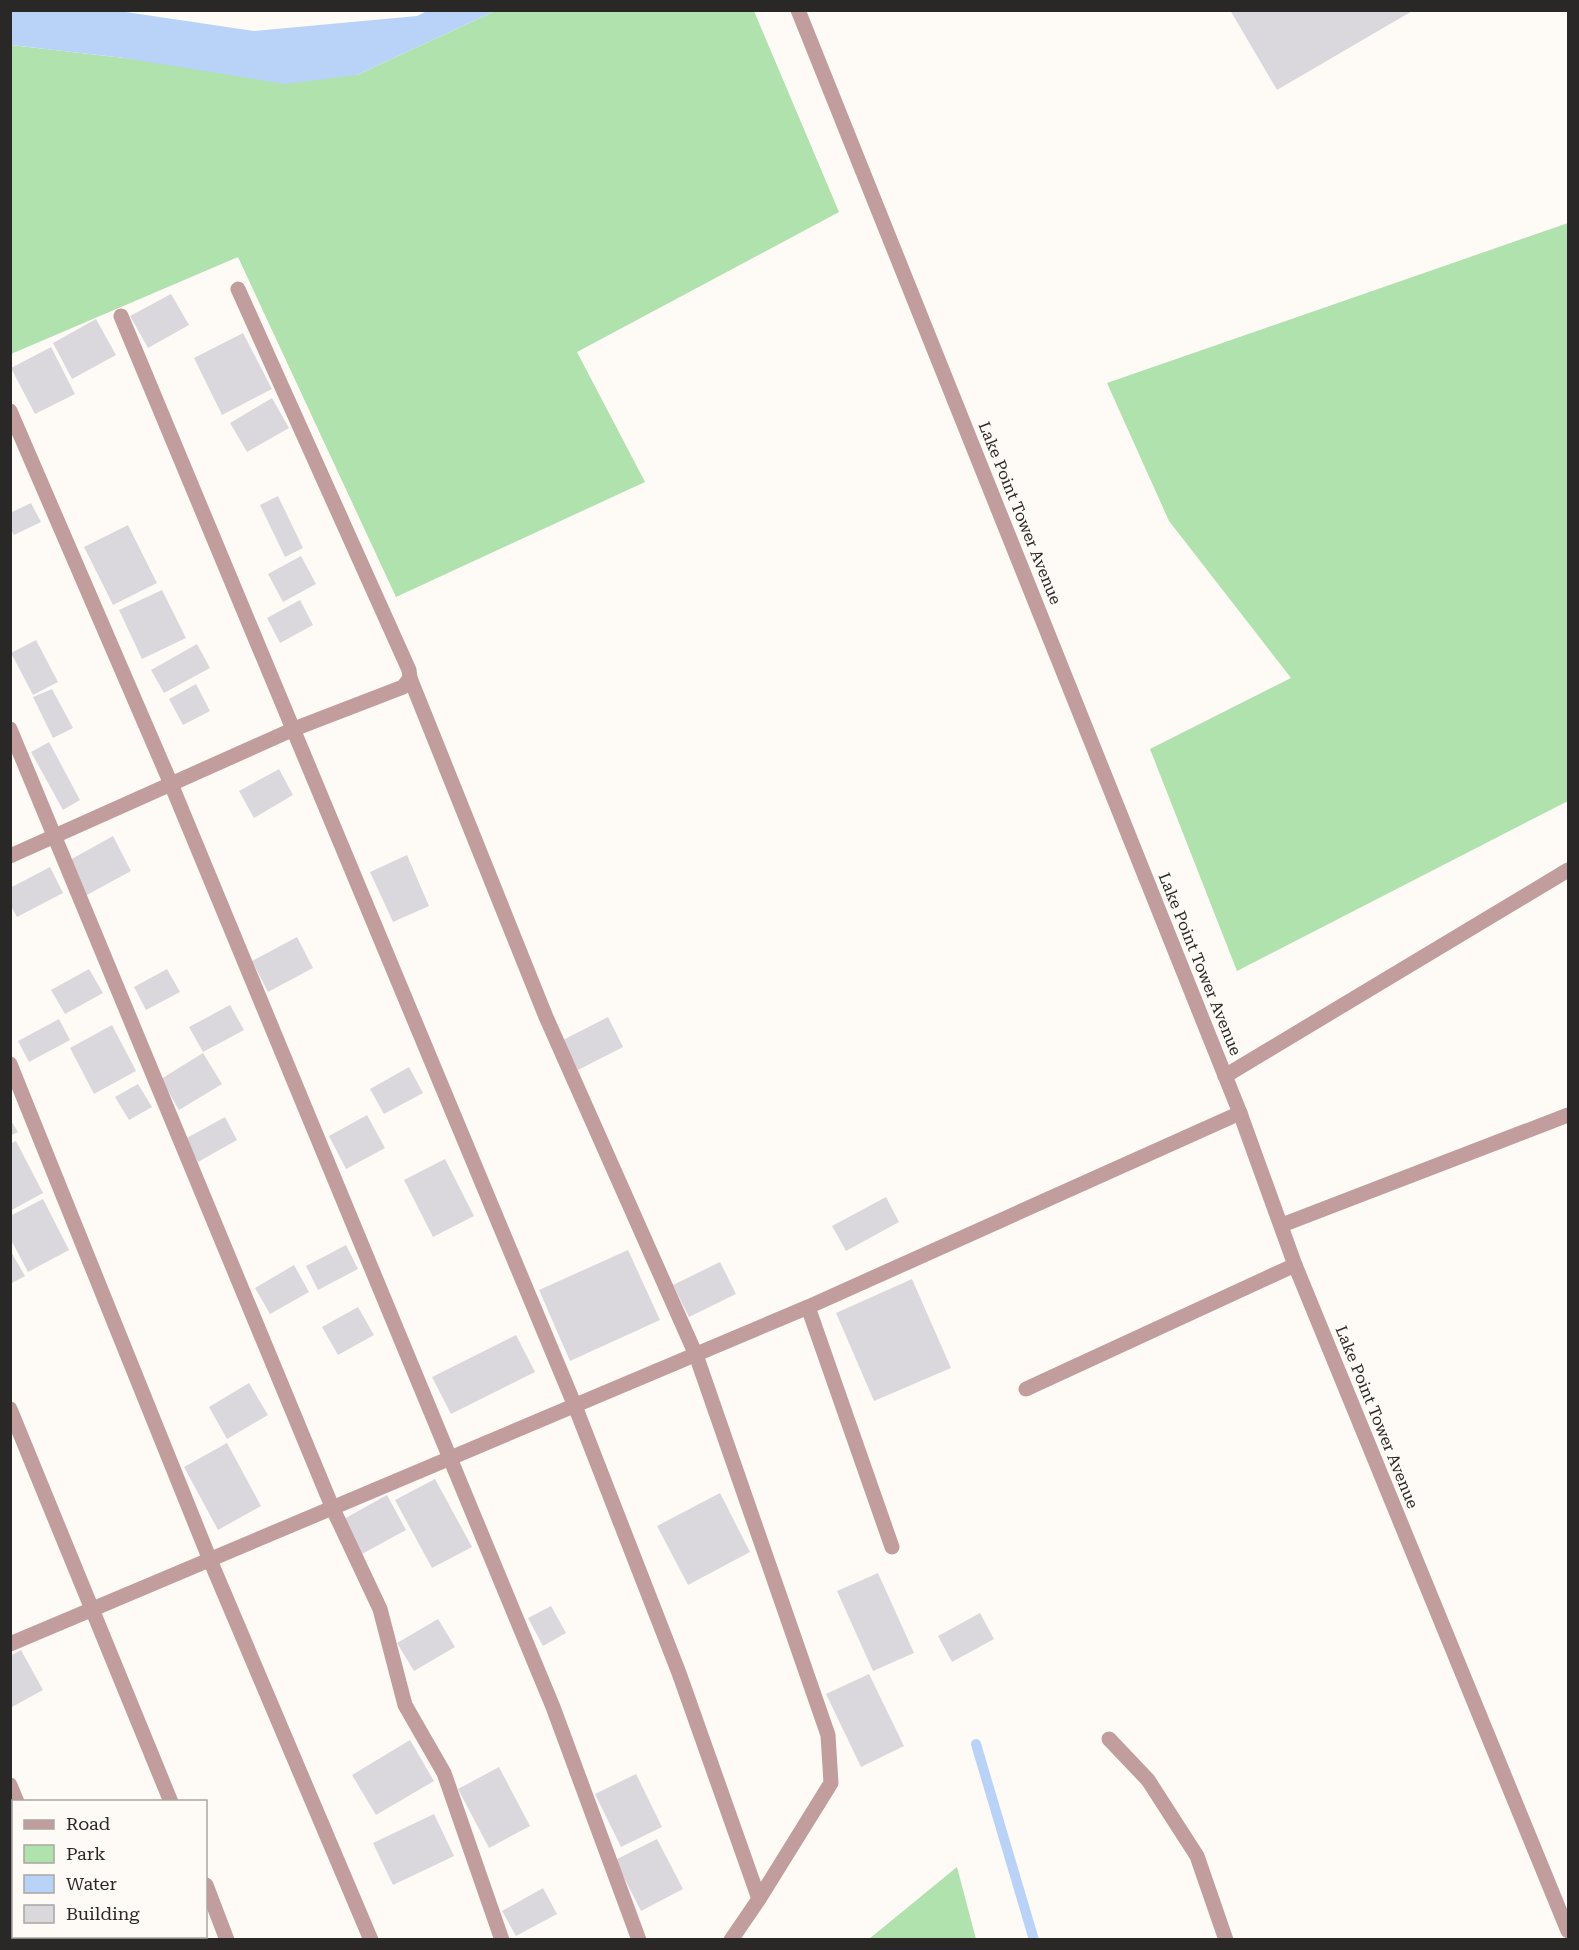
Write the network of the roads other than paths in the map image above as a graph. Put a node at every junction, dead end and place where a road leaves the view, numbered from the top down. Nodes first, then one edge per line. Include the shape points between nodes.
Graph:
1 (798, 10) edge
2 (238, 290) dead end
3 (121, 316) dead end
4 (10, 411) edge
5 (410, 678) junction
6 (10, 729) edge
7 (294, 729) junction
8 (171, 784) junction
9 (54, 836) junction
10 (10, 856) edge
11 (1569, 870) edge
12 (10, 1064) edge
13 (1225, 1076) junction
14 (1240, 1113) junction
15 (1569, 1115) edge
16 (1282, 1225) junction
17 (1295, 1265) junction
18 (808, 1307) junction
19 (696, 1355) junction
20 (1026, 1389) dead end
21 (575, 1406) junction
22 (10, 1409) edge
23 (450, 1458) junction
24 (333, 1509) junction
25 (892, 1547) dead end
26 (210, 1560) junction
27 (93, 1609) junction
28 (10, 1644) edge
29 (1109, 1739) dead end
30 (10, 1785) edge
31 (16, 1800) edge
32 (170, 1800) edge
33 (207, 1887) edge
34 (759, 1899) junction
35 (1569, 1931) edge
36 (227, 1940) edge
37 (371, 1940) edge
38 (502, 1940) edge
39 (639, 1940) edge
40 (730, 1940) edge
41 (1226, 1940) edge

1 - 13 street, Lake Point Tower Avenue
2 - 5 street
3 - 7 street
4 - 8 street
5 - 7 street via 403,687
5 - 19 street via 546,1017
6 - 9 street
7 - 8 street
7 - 21 street
8 - 9 street
8 - 23 street
9 - 10 street
9 - 24 street
11 - 13 street
12 - 26 street
13 - 14 street, Lake Point Tower Avenue
14 - 16 street, Lake Point Tower Avenue
14 - 18 street
15 - 16 street
16 - 17 street, Lake Point Tower Avenue
17 - 20 street
17 - 35 street, Lake Point Tower Avenue
18 - 19 street
18 - 25 street
19 - 21 street
19 - 34 street via 828,1735 831,1783
21 - 23 street
21 - 34 street via 679,1672
22 - 27 street
23 - 24 street
23 - 39 street via 553,1707
24 - 26 street
24 - 38 street via 380,1609 405,1705 444,1773
26 - 27 street
26 - 37 street
27 - 28 street
27 - 32 street
29 - 41 street via 1148,1780 1197,1856
30 - 31 street
33 - 36 street
34 - 40 street

